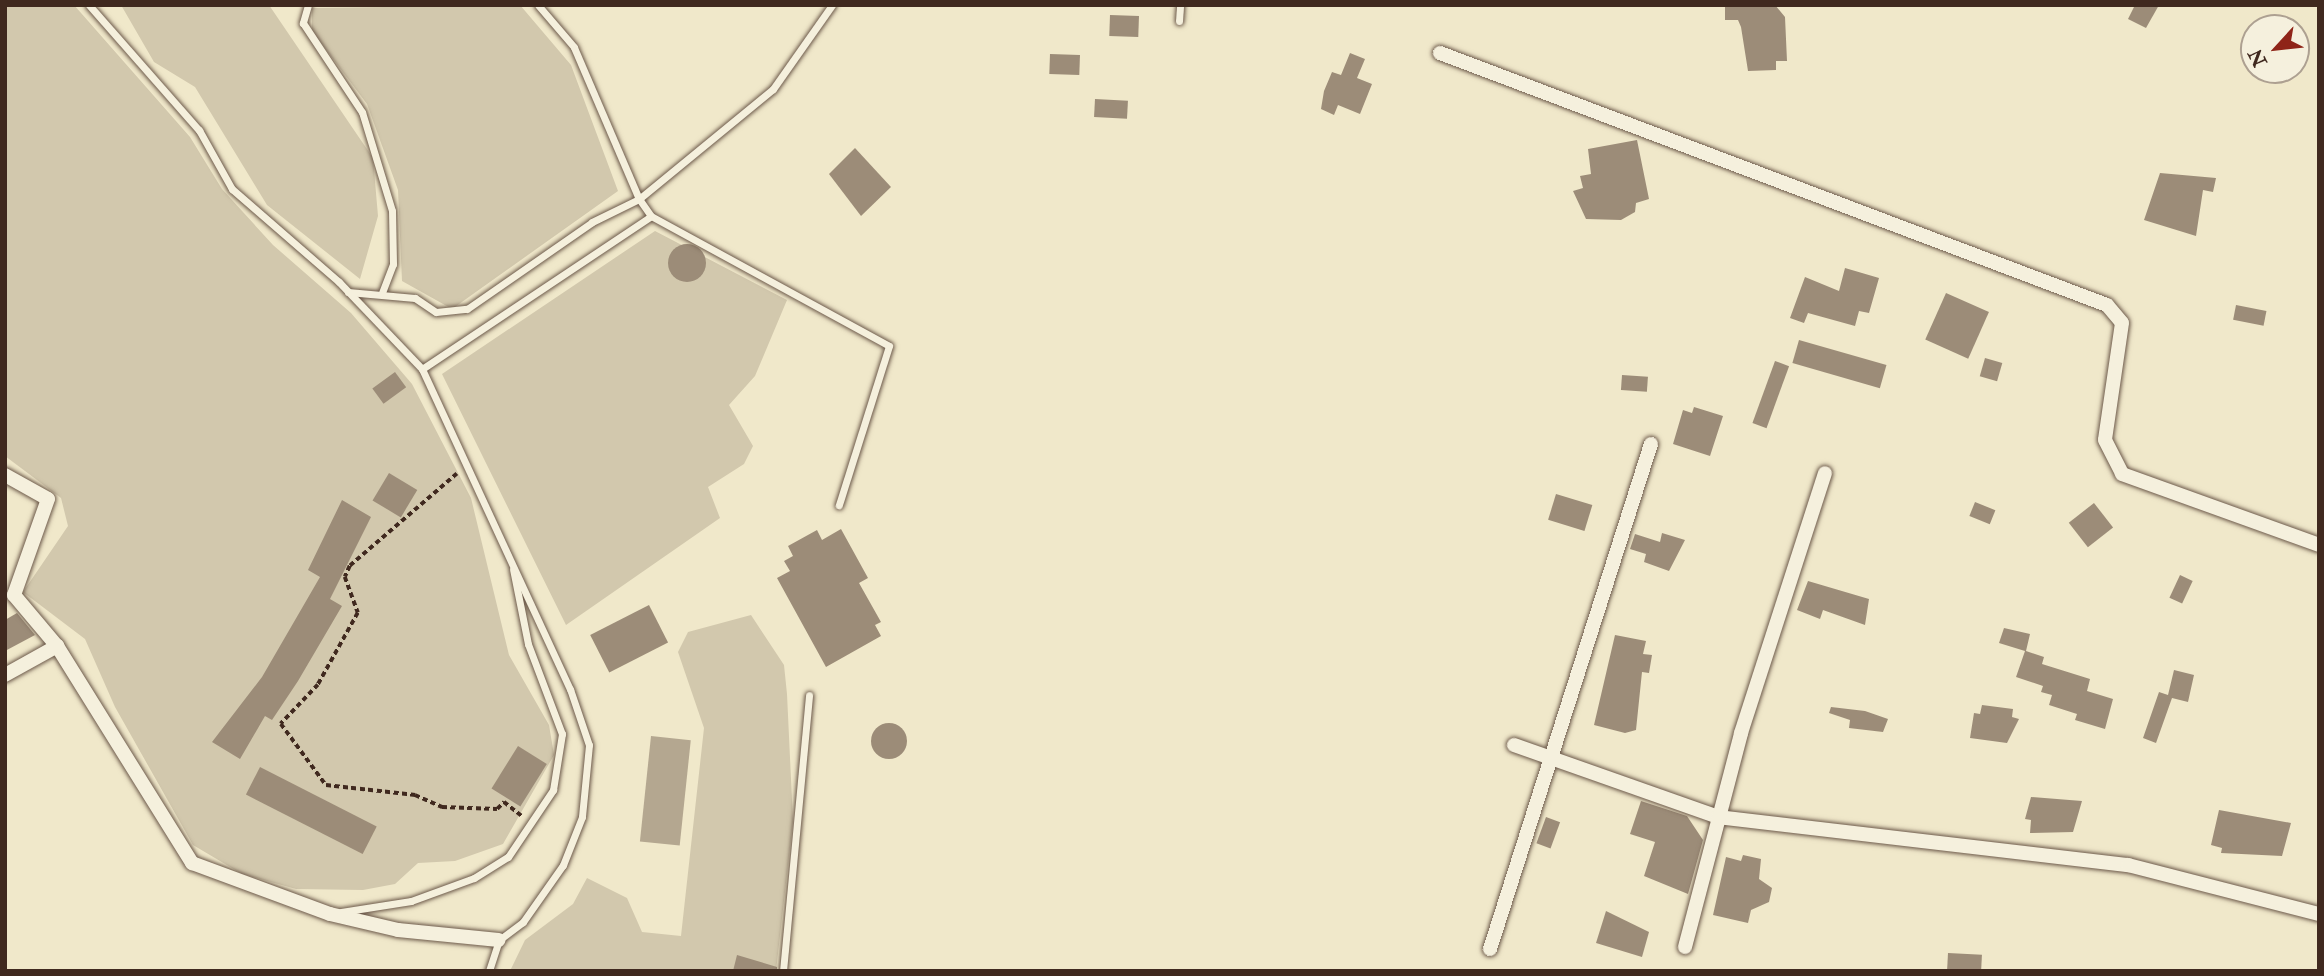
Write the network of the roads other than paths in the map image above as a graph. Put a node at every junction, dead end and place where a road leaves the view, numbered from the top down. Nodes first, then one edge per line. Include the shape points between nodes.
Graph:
1 (89, 5) edge
2 (308, 5) edge
3 (538, 5) edge
4 (832, 5) edge
5 (1180, 5) edge
6 (1179, 21) dead end
7 (1440, 54) dead end
8 (639, 199) junction
9 (650, 216) junction
10 (348, 292) junction
11 (382, 292) junction
12 (422, 369) junction
13 (1651, 444) dead end
14 (1825, 473) dead end
15 (5, 475) edge
16 (839, 505) dead end
17 (2319, 545) edge
18 (510, 554) junction
19 (10, 594) edge
20 (57, 646) junction
21 (5, 675) edge
22 (809, 695) dead end
23 (1514, 745) dead end
24 (1550, 758) junction
25 (1718, 817) junction
26 (330, 914) junction
27 (2319, 914) edge
28 (499, 940) junction
29 (1685, 947) dead end
30 (1490, 949) dead end
31 (489, 971) edge
32 (783, 971) edge

1 - 10 lane via 199,130 232,189
2 - 11 lane via 303,23 362,112 391,211 393,264
3 - 8 lane via 574,47
4 - 8 lane via 773,89
5 - 6 lane
7 - 17 street via 2107,304 2122,323 2105,440 2122,474
8 - 9 lane
8 - 11 lane via 592,222 467,309 436,312 415,298
9 - 12 lane
9 - 16 lane via 889,345
10 - 11 lane
10 - 12 lane
12 - 18 lane
13 - 24 street
14 - 25 street
15 - 19 street via 48,499
18 - 26 lane via 528,644 562,734 553,790 527,835 508,857 474,878 411,901
18 - 28 lane via 589,746 582,817 564,865 523,922
19 - 20 street
20 - 21 street
20 - 26 street via 192,863
22 - 32 lane
23 - 24 street
24 - 25 street
24 - 30 street
25 - 27 street via 2129,865
25 - 29 street
26 - 28 street via 398,930
28 - 31 lane

